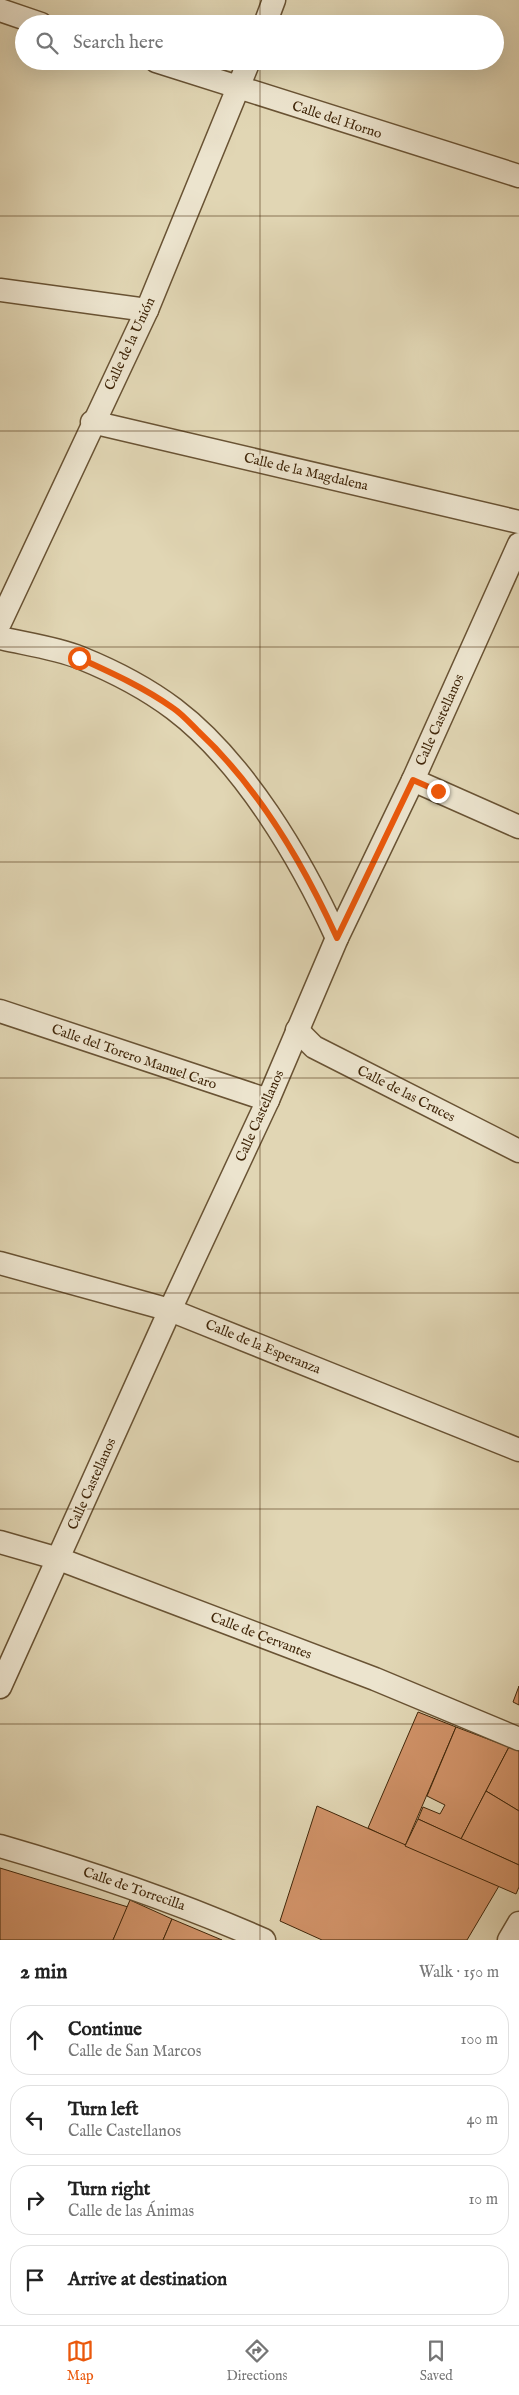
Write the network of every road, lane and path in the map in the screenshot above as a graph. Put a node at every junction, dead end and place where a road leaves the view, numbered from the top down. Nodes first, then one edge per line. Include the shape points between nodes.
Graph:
1 (274, 0) edge
2 (0, 10) edge
3 (15, 15) edge
4 (268, 15) edge
5 (183, 70) edge
6 (245, 70) edge
7 (238, 88) junction
8 (519, 176) edge
9 (0, 290) edge
10 (147, 310) junction
11 (92, 422) junction
12 (519, 522) edge
13 (519, 544) edge
14 (0, 623) edge
15 (0, 638) edge
16 (413, 780) junction
17 (519, 826) edge
18 (337, 938) junction
19 (0, 1012) edge
20 (297, 1030) junction
21 (268, 1100) junction
22 (519, 1151) edge
23 (0, 1263) edge
24 (170, 1310) junction
25 (519, 1450) edge
26 (0, 1542) edge
27 (59, 1559) junction
28 (0, 1686) edge
29 (519, 1739) edge
30 (0, 1846) edge
31 (519, 1923) edge
32 (264, 1940) edge
33 (509, 1940) edge

1 - 4 street
2 - 3 street
5 - 7 street, Calle del Horno
6 - 7 street, Calle de la Unión
7 - 8 street, Calle del Horno
7 - 10 street, Calle de la Unión
9 - 10 street
10 - 11 street, Calle de la Unión
11 - 12 street, Calle de la Magdalena
11 - 14 street, Calle de la Unión
13 - 16 street, Calle Castellanos
15 - 18 street via 79,658 134,683 174,709 221,752 260,802 320,901
16 - 17 street
16 - 18 street, Calle Castellanos
18 - 20 street, Calle Castellanos
19 - 21 street, Calle del Torero Manuel Caro
20 - 21 street, Calle Castellanos
20 - 22 street, Calle de las Cruces via 314,1047
21 - 24 street, Calle Castellanos
23 - 24 street, Calle de la Esperanza
24 - 25 street, Calle de la Esperanza
24 - 27 street, Calle Castellanos
26 - 27 street, Calle de Cervantes
27 - 28 street, Calle Castellanos
27 - 29 street, Calle de Cervantes via 375,1679
30 - 32 street, Calle de Torrecilla via 120,1882
31 - 33 street

